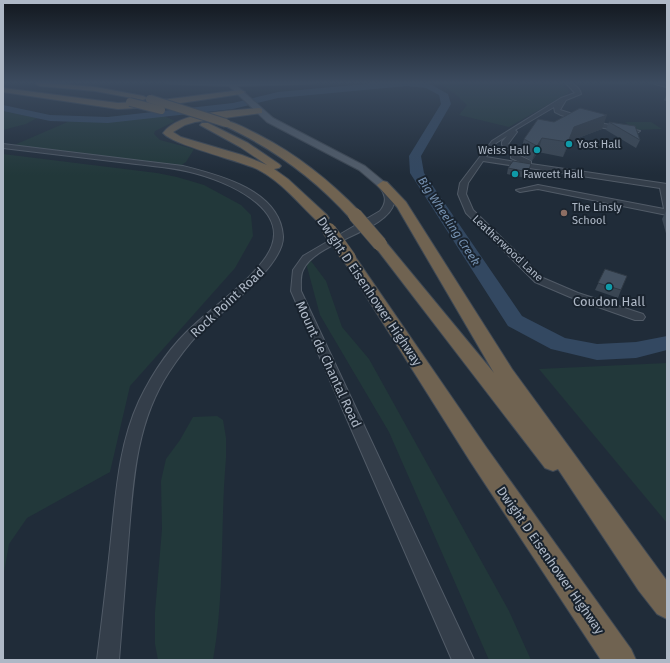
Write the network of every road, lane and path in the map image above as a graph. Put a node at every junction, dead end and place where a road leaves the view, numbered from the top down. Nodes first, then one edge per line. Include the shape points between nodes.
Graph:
1 (170, 113) edge
2 (194, 113) edge
3 (238, 113) edge
4 (262, 113) edge
5 (541, 113) edge
6 (560, 113) edge
7 (520, 125) junction
8 (637, 131) edge
9 (3, 146) edge
10 (482, 159) junction
11 (540, 168) junction
12 (384, 185) junction
13 (665, 187) edge
14 (520, 190) dead end
15 (667, 207) edge
16 (667, 212) edge
17 (322, 218) junction
18 (639, 317) dead end
19 (661, 597) edge
20 (108, 660) edge
21 (463, 660) edge
22 (620, 660) edge

1 - 17 highway, Dwight D Eisenhower Highway, bridge via 205,125 244,145 275,166 297,186
2 - 19 highway, bridge via 226,123 272,146 311,171 330,188 380,244
3 - 17 highway via 185,121 172,126 168,133 178,139 272,172 288,184 297,196
4 - 12 main road via 270,120 362,168
5 - 7 street, Leatherwood Lane
6 - 8 street via 604,126
7 - 10 street, Leatherwood Lane via 494,142
7 - 11 street via 505,145 515,150 514,156
9 - 20 street, Rock Point Road via 202,172 256,197 276,223 279,238 267,265 187,339 145,403 130,449
10 - 11 street
10 - 18 street, Leatherwood Lane via 464,183 462,194 469,211 539,280
11 - 13 street
12 - 19 highway via 396,196 406,211 506,374
12 - 21 street, Mount de Chantal Road via 390,198 389,206 379,216 308,257 296,276 296,291
13 - 15 street
14 - 16 street via 538,186
17 - 22 highway, Dwight D Eisenhower Highway, bridge via 478,454

